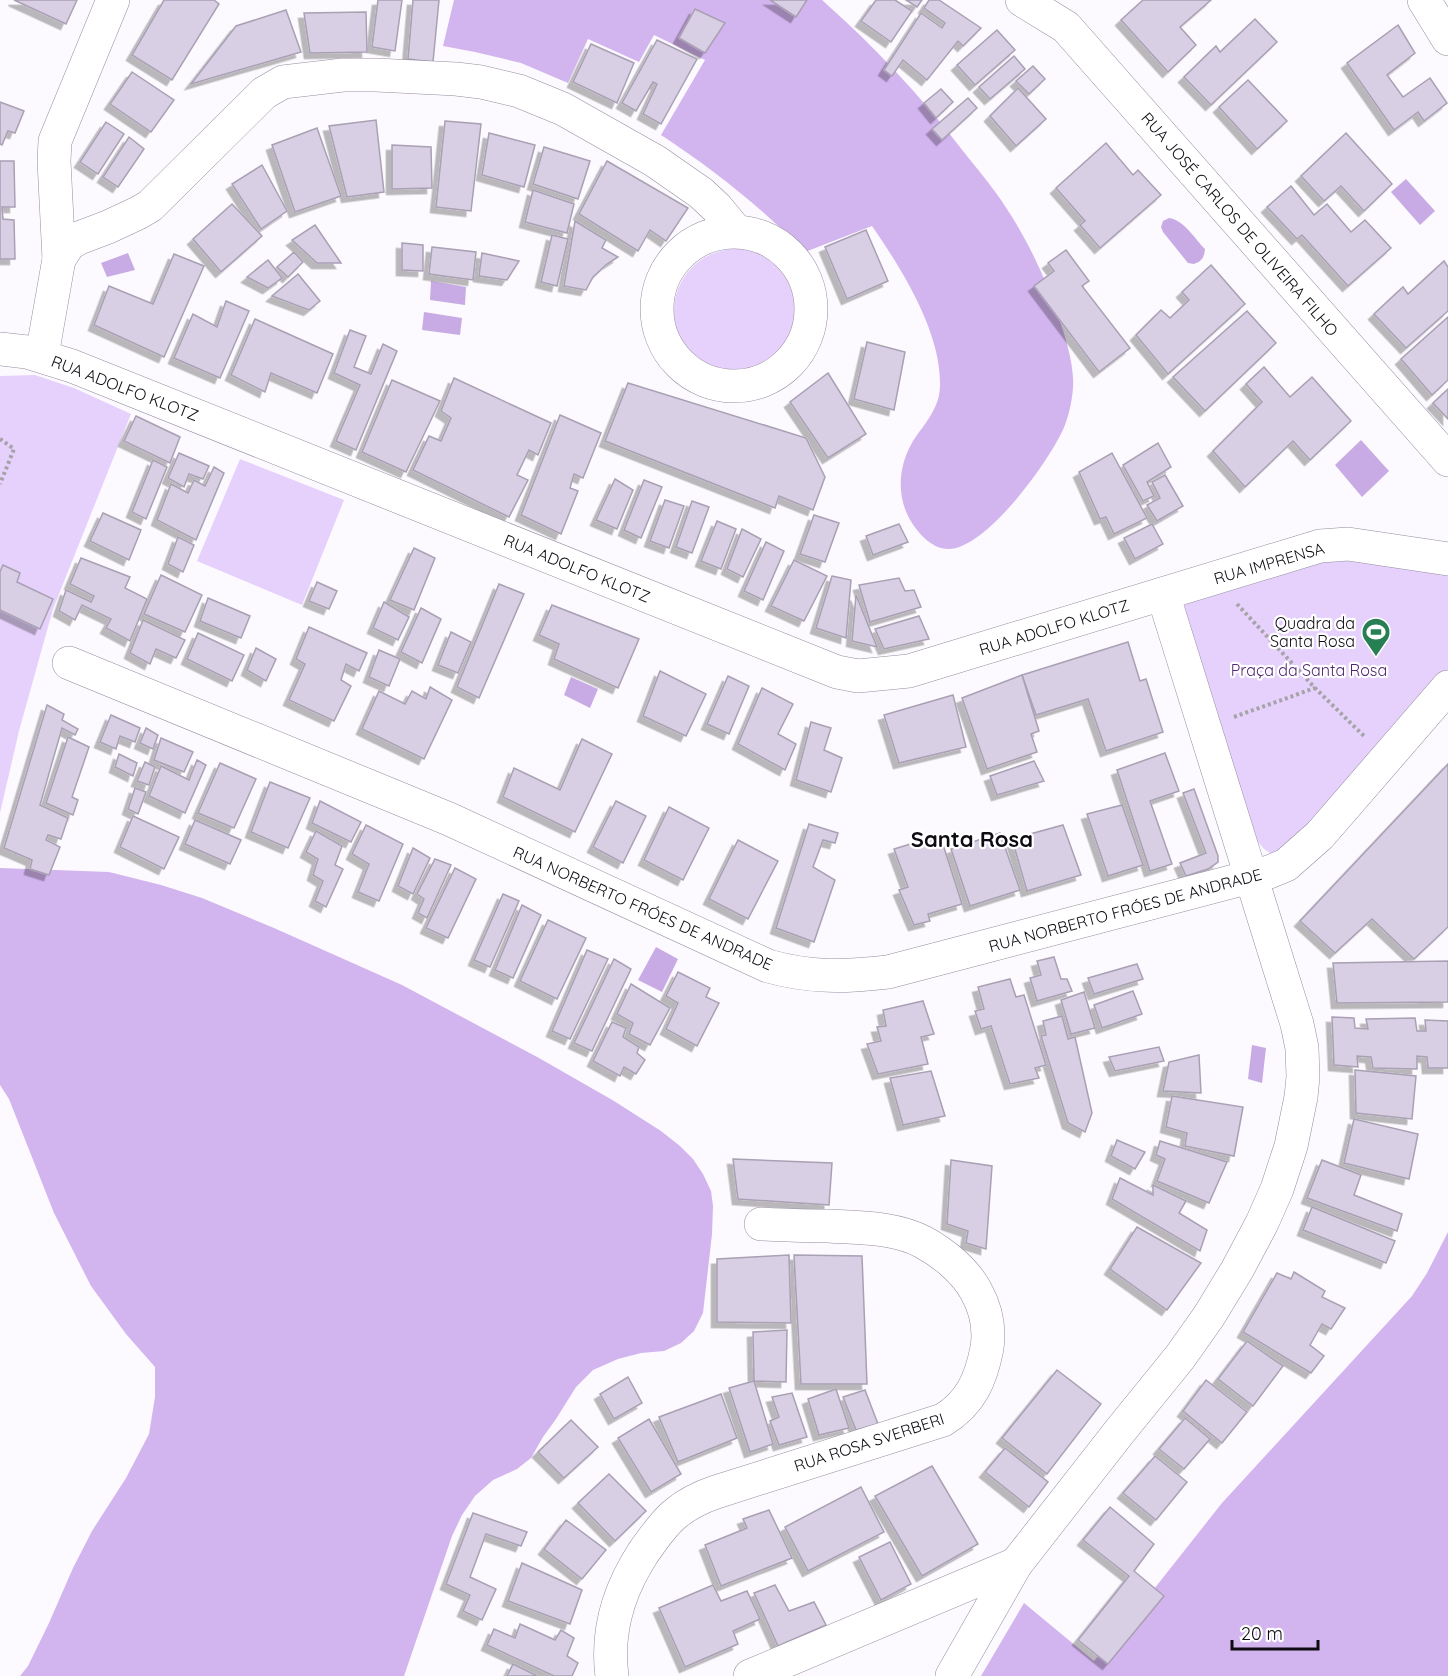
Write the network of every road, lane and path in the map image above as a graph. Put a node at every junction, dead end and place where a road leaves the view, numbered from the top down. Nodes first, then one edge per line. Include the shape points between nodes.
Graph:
1 (113, 0) edge
2 (1022, 0) edge
3 (1424, 0) edge
4 (1059, 14) edge
5 (1448, 39) edge
6 (56, 194) junction
7 (108, 227) junction
8 (736, 231) junction
9 (59, 259) junction
10 (0, 349) edge
11 (42, 355) junction
12 (0, 438) edge
13 (1448, 460) edge
14 (0, 484) edge
15 (1448, 559) edge
16 (1163, 594) junction
17 (1231, 597) dead end
18 (69, 663) dead end
19 (1448, 687) edge
20 (1315, 688) junction
21 (1225, 721) dead end
22 (1365, 738) dead end
23 (1252, 876) junction
24 (761, 1224) dead end
25 (1016, 1564) junction
26 (612, 1676) edge
27 (750, 1676) edge
28 (952, 1676) edge

1 - 6 street via 55,141
2 - 4 street, RUA JOSÉ CARLOS DE OLIVEIRA FILHO
3 - 5 street
4 - 13 street, RUA JOSÉ CARLOS DE OLIVEIRA FILHO
6 - 7 street via 71,221 89,229
6 - 9 street
7 - 8 street via 150,206 274,87 297,79 376,75 481,82 538,98 624,143 680,178 717,208
7 - 9 street via 74,240
8 - 8 street via 706,236 680,252 663,276 656,306 661,336 677,361 702,379 732,386 759,382 783,369 800,348 811,310 802,272 785,251 762,237
9 - 11 street
10 - 11 street, RUA ADOLFO KLOTZ
11 - 16 street, RUA ADOLFO KLOTZ via 837,672 858,676 909,671
12 - 14 path via 14,449
15 - 16 street, RUA IMPRENSA via 1348,544 1320,546
16 - 23 street
17 - 20 path
18 - 23 street, RUA NORBERTO FRÓES DE ANDRADE via 449,819 768,966 790,972 849,976 888,972
19 - 23 street, RUA NORBERTO FRÓES DE ANDRADE via 1320,835 1286,865
20 - 21 path
20 - 22 path
23 - 25 street via 1302,1048 1302,1097 1277,1189 1209,1316
24 - 26 street, RUA ROSA SVERBERI via 887,1231 911,1237 943,1254 971,1282 983,1308 988,1333 985,1359 971,1394 943,1420 716,1492 676,1513 655,1536 624,1587 611,1635
25 - 27 street
25 - 28 street

